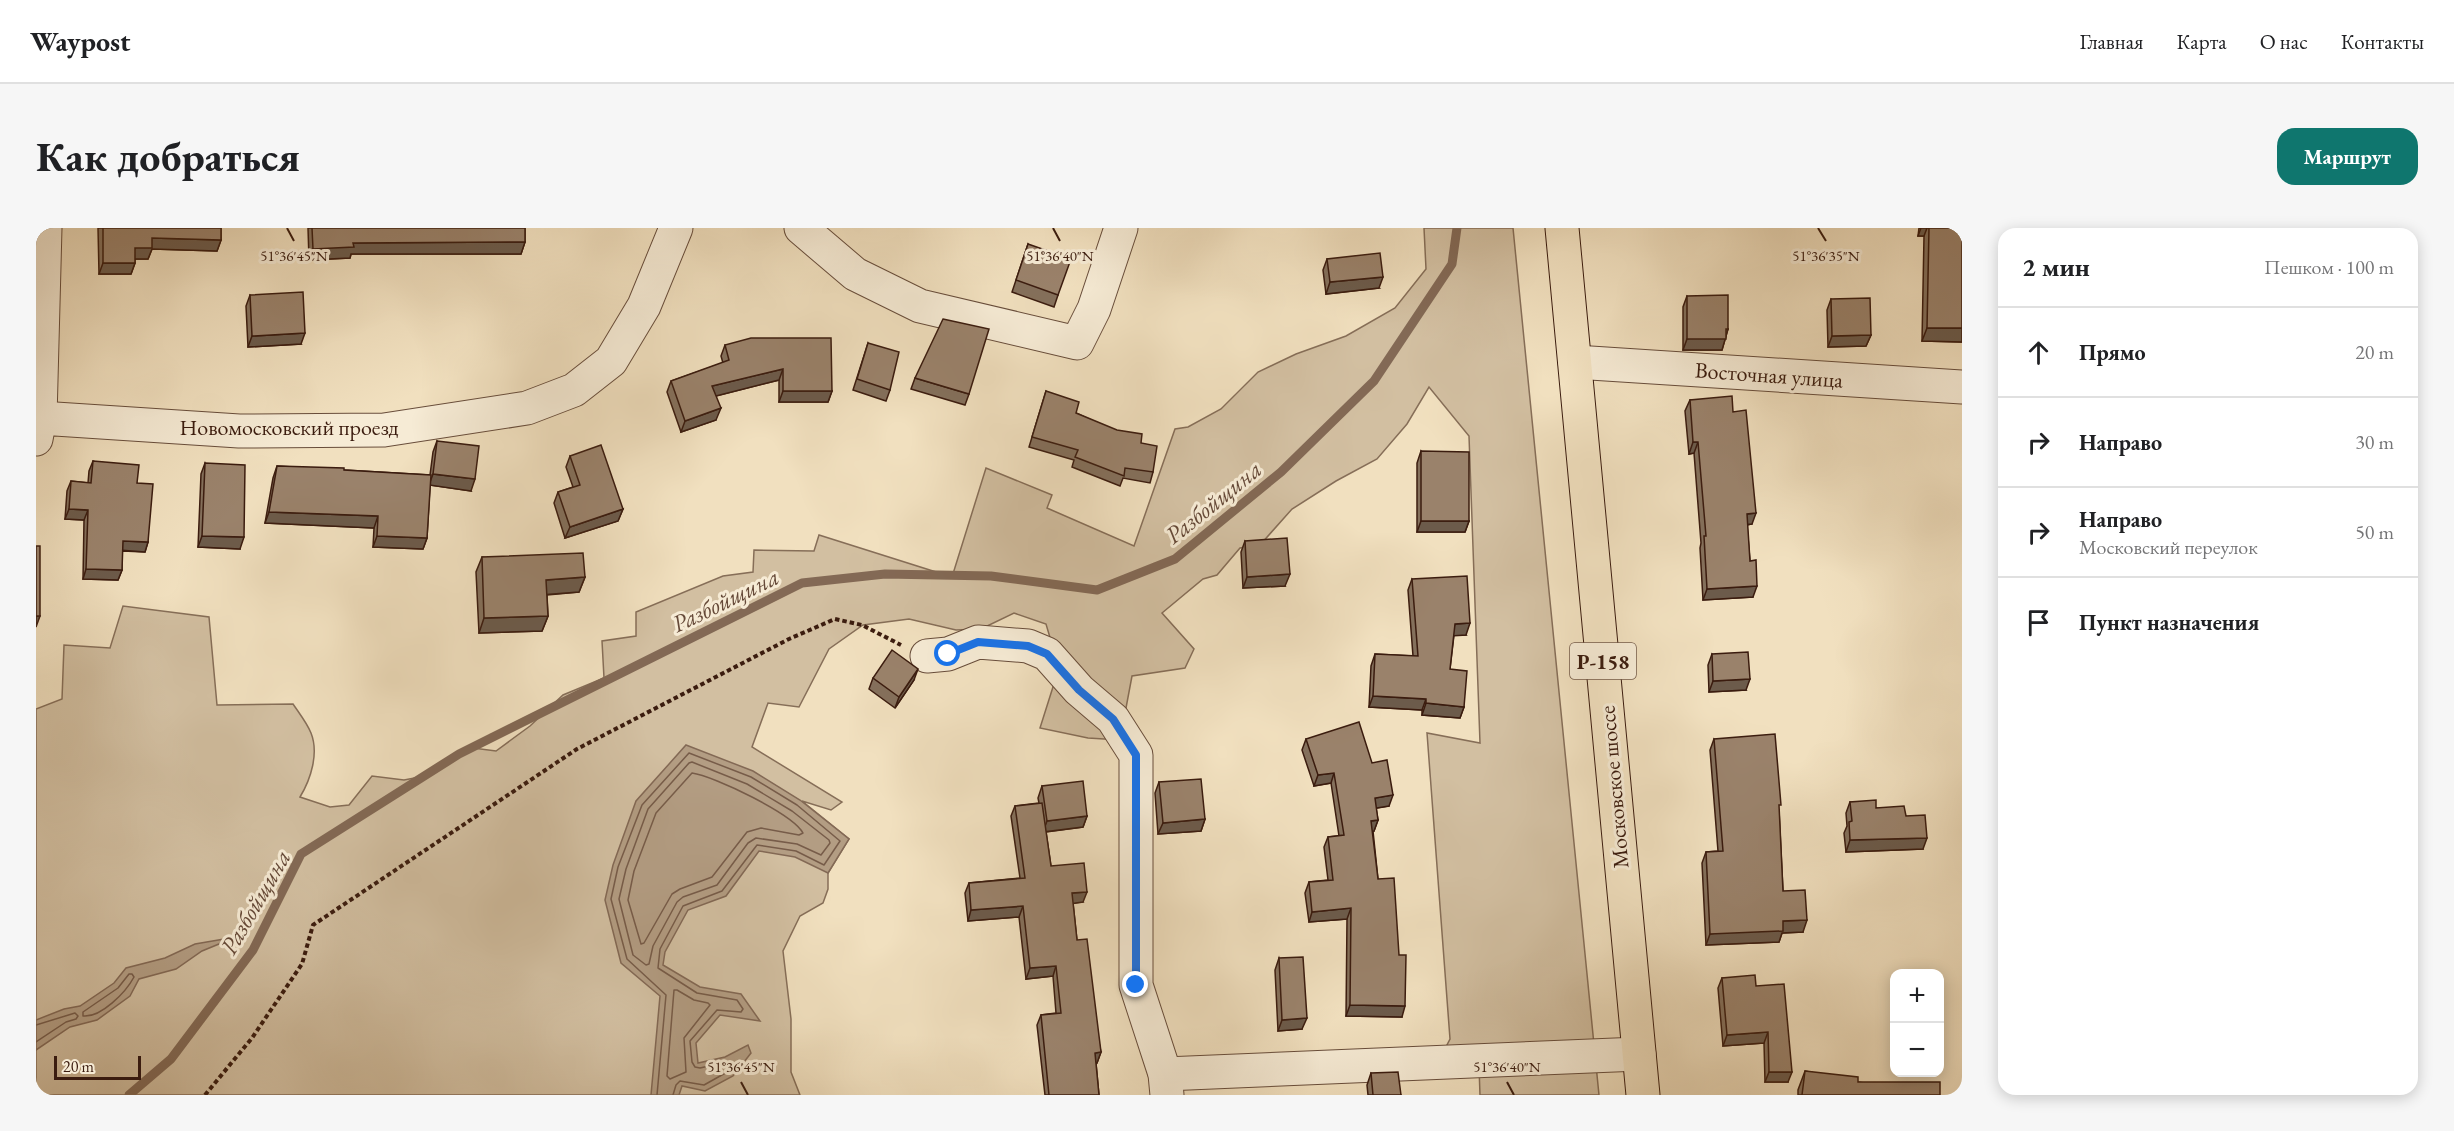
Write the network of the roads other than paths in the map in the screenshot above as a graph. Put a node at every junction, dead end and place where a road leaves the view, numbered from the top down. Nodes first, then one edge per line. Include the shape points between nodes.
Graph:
1 (45, 228) edge
2 (676, 228) edge
3 (801, 228) edge
4 (1121, 228) edge
5 (1562, 228) edge
6 (1575, 362) junction
7 (1962, 387) edge
8 (38, 429) edge
9 (927, 656) road end
10 (1639, 1054) junction
11 (1166, 1084) edge
12 (1643, 1095) edge

1 - 8 street
2 - 8 street, Новомосковский проезд via 644,306 611,361 574,390 527,408 384,430
3 - 4 street via 855,274 921,306 1077,344 1094,309
5 - 6 main road, Московское шоссе / Р-158
6 - 7 street, Восточная улица
6 - 10 main road, Московское шоссе / Р-158
9 - 11 street via 948,654 978,642 1028,646 1047,654 1079,690 1113,719 1136,755 1136,985
10 - 11 street
10 - 12 main road, Московское шоссе / Р-158

